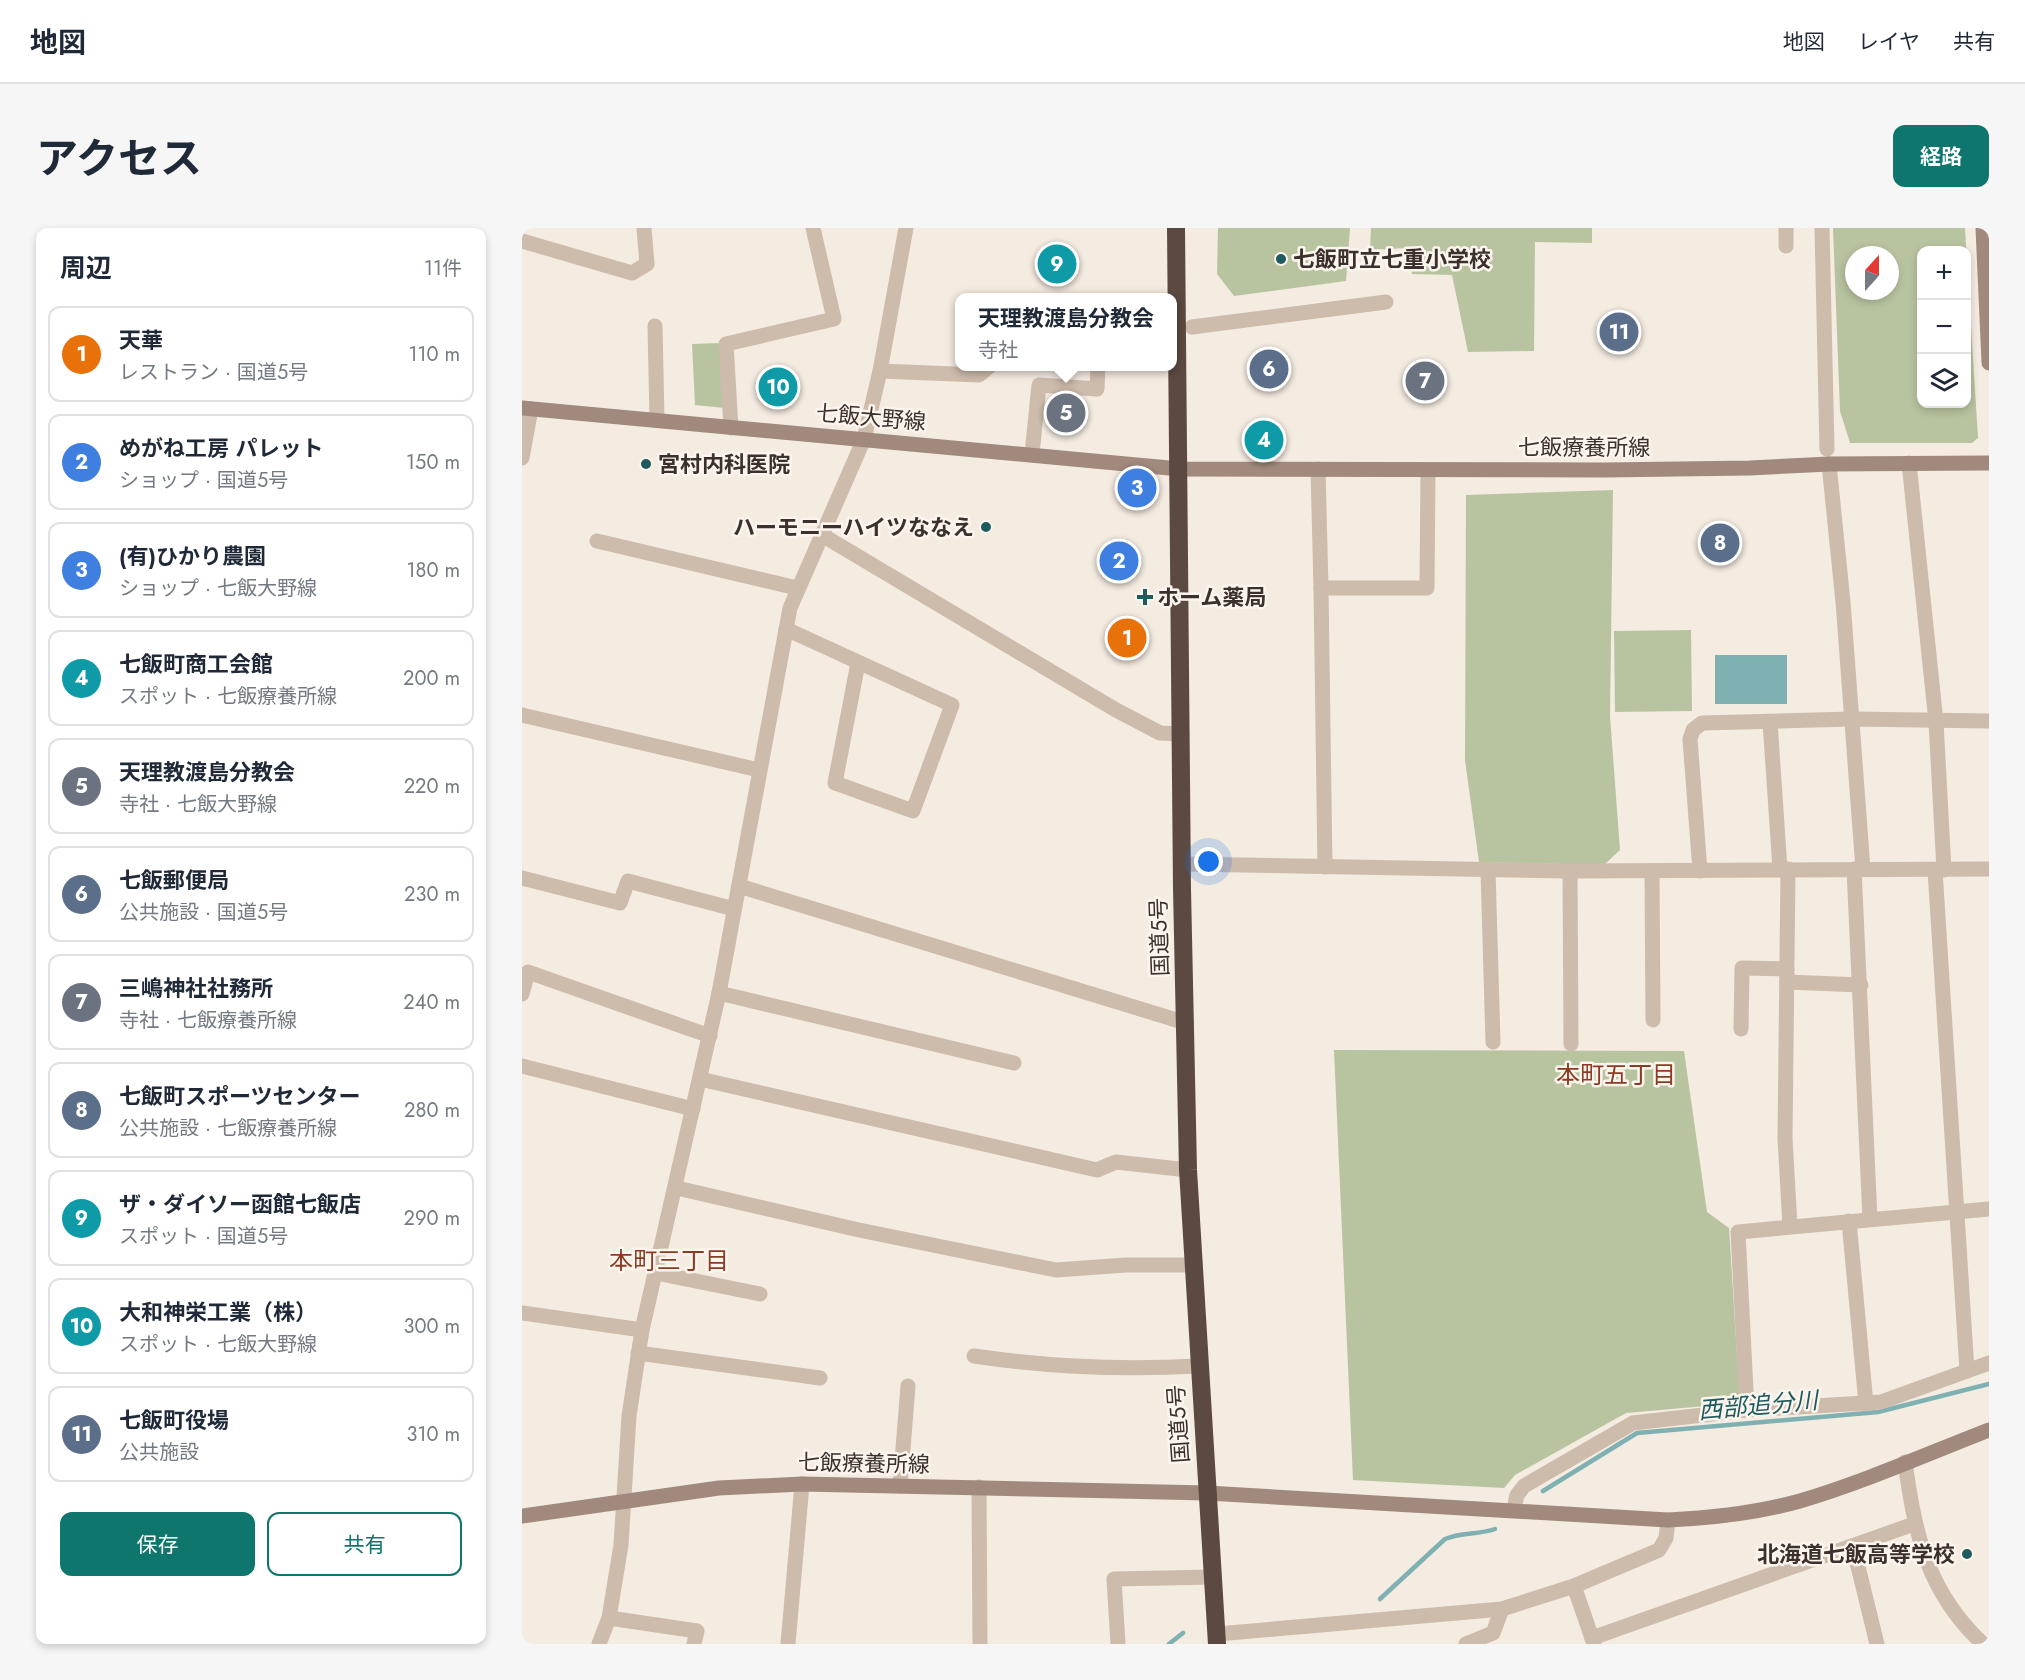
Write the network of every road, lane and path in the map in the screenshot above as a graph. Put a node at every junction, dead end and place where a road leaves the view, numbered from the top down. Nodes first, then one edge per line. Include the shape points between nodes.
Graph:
1 (644, 228) edge
2 (813, 228) edge
3 (906, 228) edge
4 (1176, 228) edge
5 (1786, 228) edge
6 (1822, 228) edge
7 (1983, 228) edge
8 (522, 241) edge
9 (1786, 246) dead end
10 (1986, 261) edge
11 (1386, 302) dead end
12 (655, 326) dead end
13 (1192, 327) dead end
14 (1989, 363) edge
15 (880, 371) junction
16 (984, 371) edge
17 (1098, 371) edge
18 (526, 408) edge
19 (657, 420) junction
20 (731, 428) junction
21 (864, 440) junction
22 (1032, 454) junction
23 (1828, 456) junction
24 (522, 458) edge
25 (1909, 463) junction
26 (1989, 463) edge
27 (1180, 469) junction
28 (1318, 469) junction
29 (1428, 470) junction
30 (822, 535) junction
31 (597, 541) dead end
32 (797, 588) junction
33 (1321, 588) junction
34 (786, 629) junction
35 (858, 663) junction
36 (522, 715) edge
37 (1852, 719) junction
38 (1989, 721) edge
39 (1770, 722) junction
40 (1936, 722) junction
41 (1182, 735) junction
42 (759, 770) junction
43 (1183, 864) junction
44 (1325, 867) junction
45 (1784, 869) junction
46 (1858, 869) junction
47 (1989, 869) edge
48 (1488, 870) junction
49 (1939, 870) junction
50 (1570, 871) junction
51 (1652, 871) junction
52 (1700, 871) junction
53 (522, 878) edge
54 (739, 886) junction
55 (734, 909) junction
56 (525, 972) edge
57 (1787, 975) junction
58 (1861, 985) junction
59 (719, 993) junction
60 (522, 994) edge
61 (1653, 1020) dead end
62 (1186, 1023) junction
63 (1741, 1029) dead end
64 (710, 1036) junction
65 (1493, 1042) dead end
66 (1571, 1044) dead end
67 (1014, 1064) dead end
68 (522, 1066) edge
69 (700, 1079) junction
70 (693, 1109) junction
71 (1188, 1170) junction
72 (677, 1188) junction
73 (1989, 1209) edge
74 (1954, 1211) junction
75 (1870, 1219) junction
76 (1849, 1221) junction
77 (1790, 1226) junction
78 (1192, 1265) junction
79 (656, 1273) junction
80 (760, 1294) dead end
81 (522, 1313) edge
82 (642, 1330) junction
83 (638, 1353) junction
84 (974, 1356) dead end
85 (1989, 1363) edge
86 (1198, 1366) junction
87 (1967, 1371) junction
88 (820, 1378) dead end
89 (908, 1386) dead end
90 (1866, 1404) junction
91 (1747, 1410) junction
92 (1989, 1430) edge
93 (1905, 1462) junction
94 (802, 1484) junction
95 (900, 1486) junction
96 (979, 1487) junction
97 (1207, 1492) junction
98 (622, 1501) junction
99 (1514, 1509) junction
100 (522, 1516) edge
101 (1668, 1520) junction
102 (1914, 1524) junction
103 (1853, 1546) junction
104 (1213, 1577) junction
105 (1574, 1586) junction
106 (1502, 1609) junction
107 (609, 1618) junction
108 (1217, 1639) edge
109 (1593, 1641) edge
110 (1874, 1643) edge
111 (599, 1644) edge
112 (694, 1644) edge
113 (788, 1644) edge
114 (980, 1644) edge
115 (1118, 1644) edge
116 (1466, 1644) edge
117 (1983, 1644) edge

1 - 8 street via 646,264 632,273
2 - 20 street via 834,319 726,345
3 - 15 street
4 - 27 highway, 国道5号
5 - 9 street
6 - 23 street
7 - 10 main road
10 - 14 main road
11 - 13 street
12 - 19 street
15 - 16 street via 979,375
15 - 21 street
17 - 22 street via 1097,389 1039,385
18 - 19 main road, 七飯大野線
18 - 24 street
19 - 20 main road, 七飯大野線
20 - 21 main road, 七飯大野線
21 - 22 main road, 七飯大野線
21 - 30 street
22 - 27 main road, 七飯大野線
23 - 25 main road, 七飯療養所線
23 - 29 main road, 七飯療養所線 via 1750,468
23 - 37 street
25 - 26 main road, 七飯療養所線
25 - 40 street
27 - 28 main road, 七飯療養所線
27 - 41 highway, 国道5号
28 - 29 main road, 七飯療養所線
28 - 33 street
29 - 33 street via 1427,588
30 - 32 street
30 - 41 street via 1116,710 1160,734
31 - 32 street
32 - 34 street
33 - 44 street
34 - 35 street
34 - 42 street
35 - 35 street via 835,783 913,811 952,705
36 - 42 street
37 - 39 street
37 - 40 street
37 - 46 street
38 - 40 street
39 - 45 street
39 - 52 street via 1702,723 1693,730 1690,739
40 - 49 street
41 - 43 highway, 国道5号
42 - 54 street
43 - 44 street
43 - 62 highway, 国道5号
44 - 48 street
45 - 46 street
45 - 52 street
45 - 57 street
46 - 49 street
46 - 58 street
47 - 49 street
48 - 50 street
48 - 65 street
49 - 74 street
50 - 51 street
50 - 66 street
51 - 52 street
51 - 61 street
53 - 55 street via 620,903 627,881
54 - 55 street
54 - 62 street
55 - 59 street
56 - 60 street
56 - 64 street
57 - 58 street
57 - 63 street via 1742,968
57 - 77 street via 1785,1138
58 - 75 street
59 - 64 street
59 - 67 street
62 - 71 highway, 国道5号
64 - 69 street
68 - 70 street
69 - 70 street
69 - 71 street via 1097,1170 1116,1162
70 - 72 street
71 - 78 highway, 国道5号
72 - 78 street via 1056,1270
72 - 79 street
73 - 74 street
74 - 75 street
74 - 87 street
75 - 76 street
76 - 77 street
76 - 90 street
77 - 91 street via 1738,1232
78 - 86 highway, 国道5号
79 - 80 street
79 - 82 street
81 - 82 street
82 - 83 street
83 - 88 street
83 - 98 street
84 - 86 street via 1024,1364 1158,1369
85 - 87 street
86 - 97 highway, 国道5号
87 - 90 street
89 - 95 street
90 - 91 street
91 - 99 street via 1633,1423 1524,1486
92 - 93 main road, 七飯療養所線
93 - 101 main road, 七飯療養所線 via 1801,1501 1749,1513
93 - 102 street
94 - 95 main road, 七飯療養所線
94 - 98 main road, 七飯療養所線 via 719,1488
94 - 113 street
95 - 96 main road, 七飯療養所線
96 - 97 main road, 七飯療養所線
96 - 114 street
97 - 99 main road, 七飯療養所線
97 - 104 highway, 国道5号
98 - 100 main road, 七飯療養所線
98 - 107 street via 621,1545
99 - 101 main road, 七飯療養所線
101 - 105 street via 1666,1538 1659,1550
102 - 103 street
102 - 117 street via 1933,1578 1954,1611
103 - 109 street
103 - 110 street
104 - 108 highway, 国道5号
104 - 115 street via 1114,1579
105 - 106 street
105 - 109 street
106 - 108 street
106 - 116 street via 1493,1633
107 - 111 street
107 - 112 street via 697,1631

